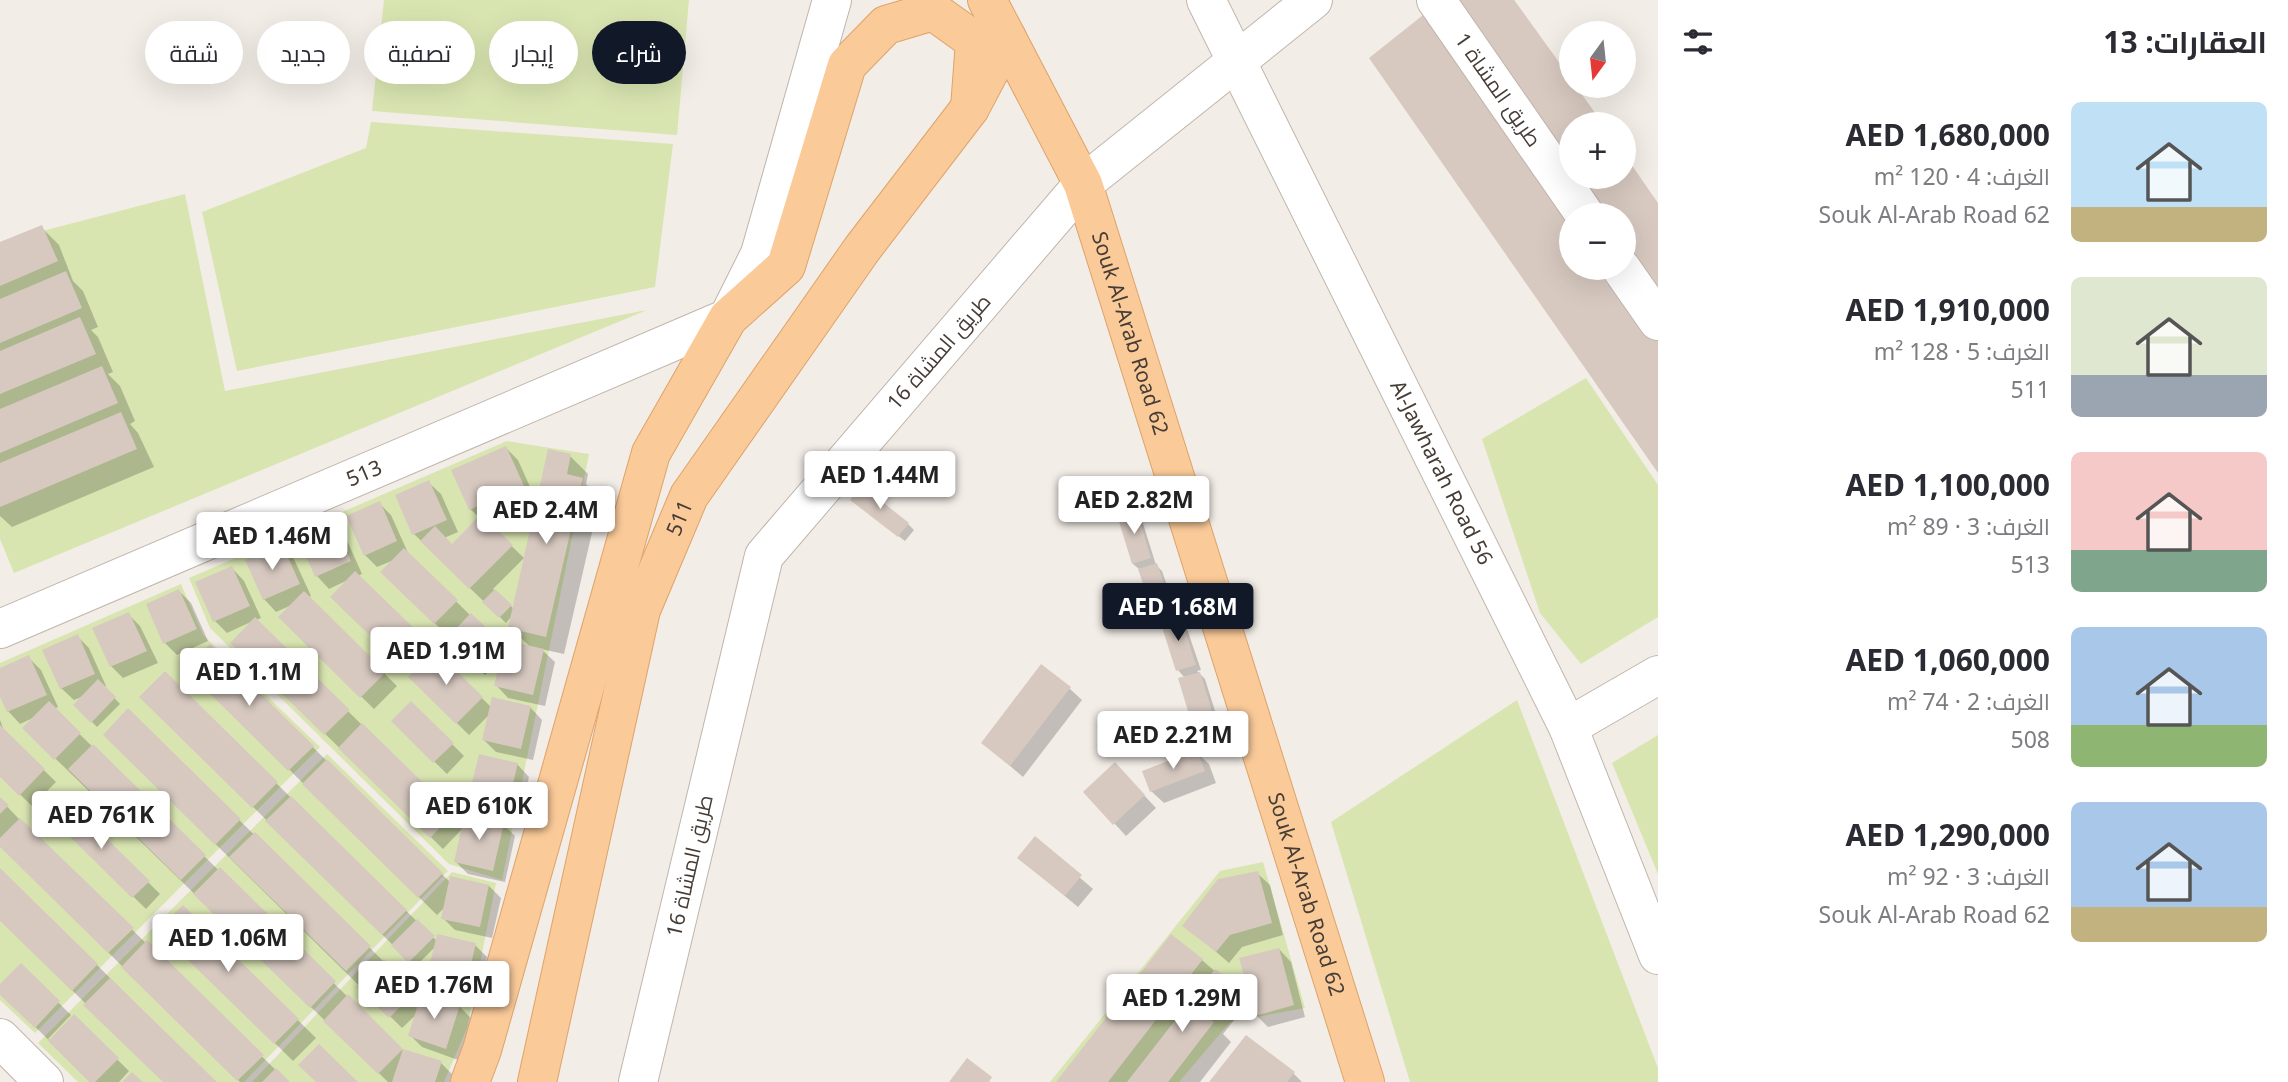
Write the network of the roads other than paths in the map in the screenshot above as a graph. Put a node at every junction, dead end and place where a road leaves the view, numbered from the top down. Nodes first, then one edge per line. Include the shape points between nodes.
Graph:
1 (832, 0) edge
2 (987, 0) edge
3 (1206, 0) edge
4 (1313, 0) edge
5 (1437, 2) edge
6 (1007, 37) junction
7 (1237, 62) junction
8 (970, 108) junction
9 (1083, 184) junction
10 (1577, 203) edge
11 (1630, 280) edge
12 (728, 318) junction
13 (1658, 320) edge
14 (0, 629) edge
15 (1658, 675) edge
16 (1568, 727) junction
17 (1658, 955) edge
18 (0, 1038) edge
19 (1358, 1077) edge
20 (44, 1082) edge
21 (470, 1082) edge
22 (537, 1082) edge
23 (638, 1082) edge

1 - 12 street, 511 via 760,254
2 - 6 main road, Souk Al-Arab Road 62
3 - 7 street, Al-Jawharah Road 56
4 - 7 street, طريق المشاة 16
5 - 10 street, طريق المشاة 1
6 - 8 main road, 511
6 - 9 main road, Souk Al-Arab Road 62
7 - 9 street, طريق المشاة 16
7 - 16 street, Al-Jawharah Road 56
8 - 12 main road via 975,41 933,11 886,25 847,65 786,265
8 - 22 main road, 511 via 862,249 689,496 641,610
9 - 19 main road, Souk Al-Arab Road 62
9 - 23 street, طريق المشاة 16 via 764,556
11 - 13 street
12 - 14 street, 513
12 - 21 main road, 511 via 651,453
15 - 16 street
16 - 17 street, Al-Jawharah Road 56
18 - 20 street

